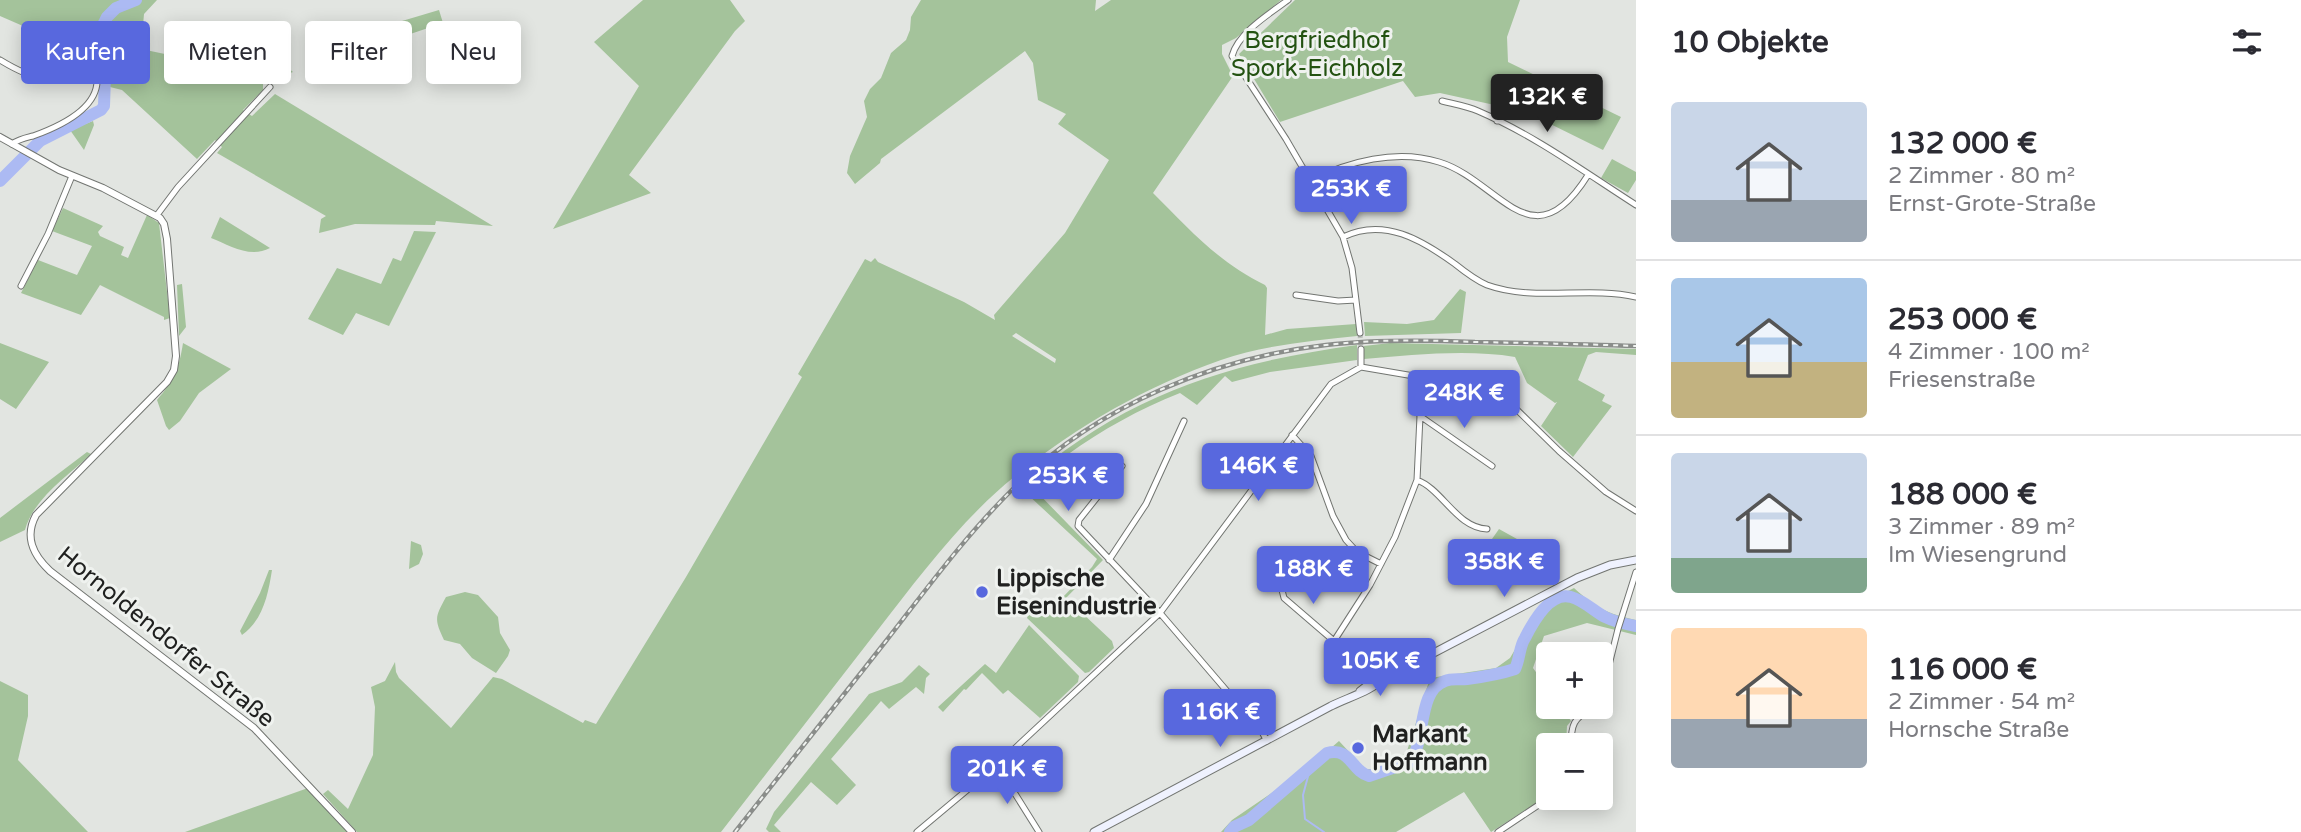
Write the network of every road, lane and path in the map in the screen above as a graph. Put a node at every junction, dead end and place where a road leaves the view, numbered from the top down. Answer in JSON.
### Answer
{"nodes":[{"id":1,"x":1288,"y":0,"type":"edge"},
{"id":2,"x":0,"y":60,"type":"edge"},
{"id":3,"x":270,"y":87,"type":"dead end"},
{"id":4,"x":1442,"y":101,"type":"dead end"},
{"id":5,"x":1501,"y":111,"type":"dead end"},
{"id":6,"x":1497,"y":121,"type":"junction"},
{"id":7,"x":0,"y":137,"type":"edge"},
{"id":8,"x":12,"y":144,"type":"junction"},
{"id":9,"x":1588,"y":175,"type":"junction"},
{"id":10,"x":72,"y":176,"type":"junction"},
{"id":11,"x":1310,"y":181,"type":"junction"},
{"id":12,"x":1636,"y":205,"type":"edge"},
{"id":13,"x":157,"y":215,"type":"junction"},
{"id":14,"x":1343,"y":237,"type":"junction"},
{"id":15,"x":21,"y":286,"type":"dead end"},
{"id":16,"x":1296,"y":295,"type":"dead end"},
{"id":17,"x":1636,"y":297,"type":"edge"},
{"id":18,"x":1356,"y":300,"type":"junction"},
{"id":19,"x":1360,"y":333,"type":"tunnel mouth"},
{"id":20,"x":1361,"y":349,"type":"tunnel mouth"},
{"id":21,"x":1361,"y":367,"type":"junction"},
{"id":22,"x":1418,"y":375,"type":"junction"},
{"id":23,"x":1420,"y":416,"type":"junction"},
{"id":24,"x":1184,"y":421,"type":"dead end"},
{"id":25,"x":1292,"y":435,"type":"junction"},
{"id":26,"x":1122,"y":466,"type":"dead end"},
{"id":27,"x":1492,"y":466,"type":"dead end"},
{"id":28,"x":1417,"y":480,"type":"junction"},
{"id":29,"x":1636,"y":511,"type":"edge"},
{"id":30,"x":1487,"y":529,"type":"dead end"},
{"id":31,"x":1109,"y":560,"type":"junction"},
{"id":32,"x":1636,"y":560,"type":"edge"},
{"id":33,"x":1381,"y":564,"type":"junction"},
{"id":34,"x":1636,"y":572,"type":"edge"},
{"id":35,"x":1279,"y":578,"type":"dead end"},
{"id":36,"x":1160,"y":613,"type":"junction"},
{"id":37,"x":1334,"y":641,"type":"junction"},
{"id":38,"x":1613,"y":649,"type":"edge"},
{"id":39,"x":1380,"y":679,"type":"junction"},
{"id":40,"x":1267,"y":741,"type":"junction"},
{"id":41,"x":996,"y":765,"type":"junction"},
{"id":42,"x":1536,"y":807,"type":"edge"},
{"id":43,"x":352,"y":832,"type":"edge"},
{"id":44,"x":917,"y":832,"type":"edge"},
{"id":45,"x":1039,"y":832,"type":"edge"},
{"id":46,"x":1094,"y":832,"type":"edge"},
{"id":47,"x":1498,"y":832,"type":"edge"}],
"edges":[{"from":1,"to":11,"type":"street"},
{"from":2,"to":8,"type":"street"},
{"from":3,"to":13,"type":"street"},
{"from":4,"to":6,"type":"street"},
{"from":5,"to":6,"type":"street"},
{"from":6,"to":9,"type":"street"},
{"from":7,"to":8,"type":"street"},
{"from":8,"to":10,"type":"street"},
{"from":9,"to":11,"type":"street"},
{"from":9,"to":12,"type":"street"},
{"from":10,"to":13,"type":"street"},
{"from":10,"to":15,"type":"street"},
{"from":11,"to":14,"type":"street"},
{"from":13,"to":43,"type":"street","name":"Hornoldendorfer Straße"},
{"from":14,"to":17,"type":"street"},
{"from":14,"to":18,"type":"street"},
{"from":16,"to":18,"type":"street"},
{"from":18,"to":19,"type":"street"},
{"from":20,"to":21,"type":"street"},
{"from":21,"to":22,"type":"street"},
{"from":21,"to":25,"type":"street"},
{"from":22,"to":23,"type":"street"},
{"from":22,"to":29,"type":"street"},
{"from":23,"to":27,"type":"street"},
{"from":23,"to":28,"type":"street"},
{"from":24,"to":31,"type":"street"},
{"from":25,"to":33,"type":"street"},
{"from":25,"to":36,"type":"street"},
{"from":26,"to":31,"type":"street"},
{"from":28,"to":30,"type":"street"},
{"from":28,"to":33,"type":"street"},
{"from":31,"to":36,"type":"street"},
{"from":32,"to":39,"type":"main road"},
{"from":33,"to":37,"type":"street"},
{"from":34,"to":38,"type":"street"},
{"from":35,"to":37,"type":"street"},
{"from":36,"to":40,"type":"street"},
{"from":36,"to":41,"type":"street"},
{"from":37,"to":39,"type":"street"},
{"from":39,"to":40,"type":"main road"},
{"from":40,"to":46,"type":"main road"},
{"from":41,"to":44,"type":"street"},
{"from":41,"to":45,"type":"street"},
{"from":42,"to":47,"type":"street"}]}
